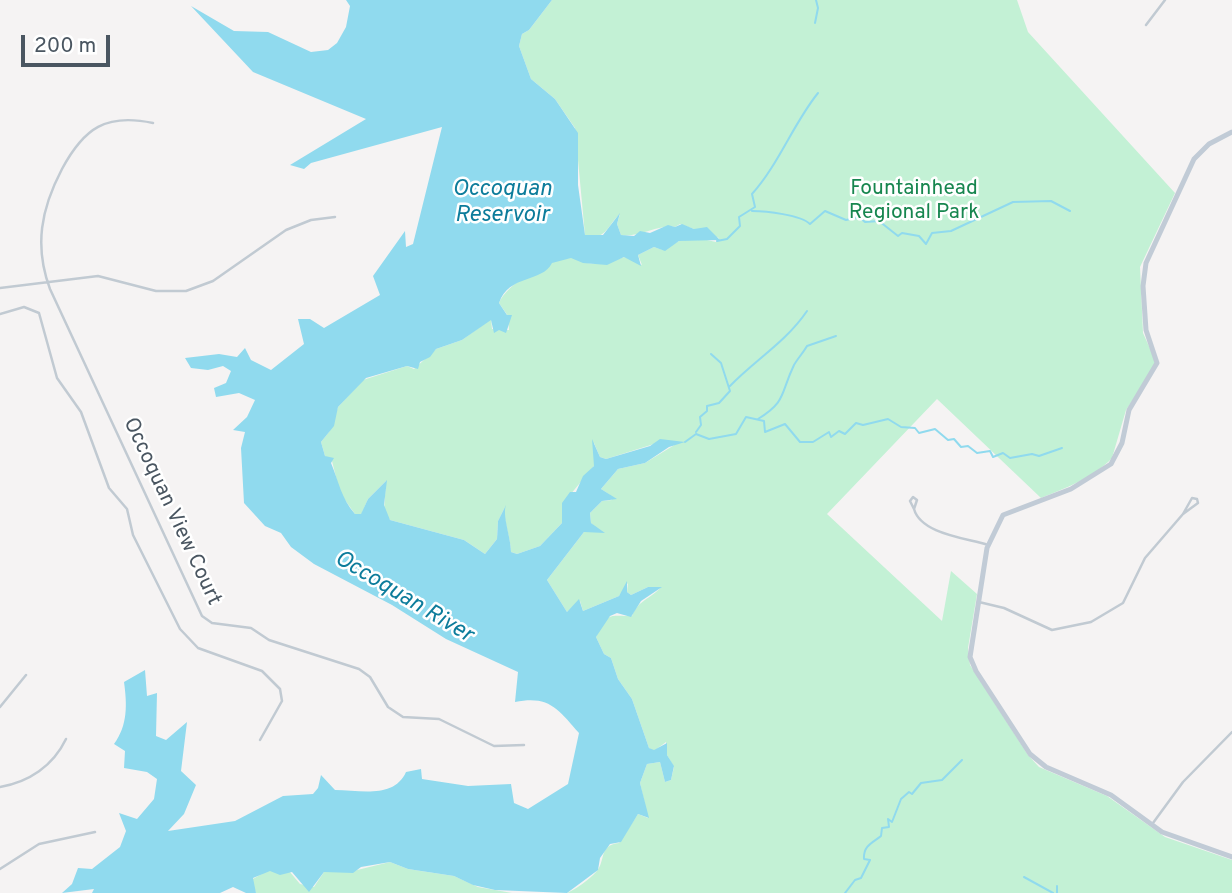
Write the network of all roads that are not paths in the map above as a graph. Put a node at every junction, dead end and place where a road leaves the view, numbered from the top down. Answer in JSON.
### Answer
{"nodes":[{"id":1,"x":1165,"y":0,"type":"edge"},
{"id":2,"x":1146,"y":25,"type":"dead end"},
{"id":3,"x":153,"y":123,"type":"dead end"},
{"id":4,"x":1232,"y":132,"type":"edge"},
{"id":5,"x":335,"y":217,"type":"dead end"},
{"id":6,"x":47,"y":281,"type":"junction"},
{"id":7,"x":0,"y":288,"type":"edge"},
{"id":8,"x":0,"y":314,"type":"edge"},
{"id":9,"x":914,"y":509,"type":"dead end"},
{"id":10,"x":1183,"y":514,"type":"junction"},
{"id":11,"x":988,"y":545,"type":"junction"},
{"id":12,"x":979,"y":602,"type":"junction"},
{"id":13,"x":26,"y":676,"type":"dead end"},
{"id":14,"x":0,"y":707,"type":"edge"},
{"id":15,"x":1232,"y":732,"type":"edge"},
{"id":16,"x":66,"y":739,"type":"dead end"},
{"id":17,"x":261,"y":740,"type":"dead end"},
{"id":18,"x":524,"y":745,"type":"dead end"},
{"id":19,"x":0,"y":787,"type":"edge"},
{"id":20,"x":1151,"y":826,"type":"junction"},
{"id":21,"x":95,"y":831,"type":"dead end"},
{"id":22,"x":1232,"y":857,"type":"edge"},
{"id":23,"x":0,"y":869,"type":"edge"}],
"edges":[{"from":1,"to":2,"type":"street"},
{"from":3,"to":6,"type":"street"},
{"from":4,"to":11,"type":"street"},
{"from":5,"to":6,"type":"street"},
{"from":6,"to":7,"type":"street"},
{"from":6,"to":18,"type":"street","name":"Occoquan View Court"},
{"from":8,"to":17,"type":"street"},
{"from":9,"to":11,"type":"street"},
{"from":10,"to":10,"type":"street"},
{"from":10,"to":12,"type":"street"},
{"from":11,"to":12,"type":"street"},
{"from":12,"to":20,"type":"street"},
{"from":13,"to":14,"type":"street"},
{"from":15,"to":20,"type":"street"},
{"from":16,"to":19,"type":"street"},
{"from":20,"to":22,"type":"street"},
{"from":21,"to":23,"type":"street"}]}
